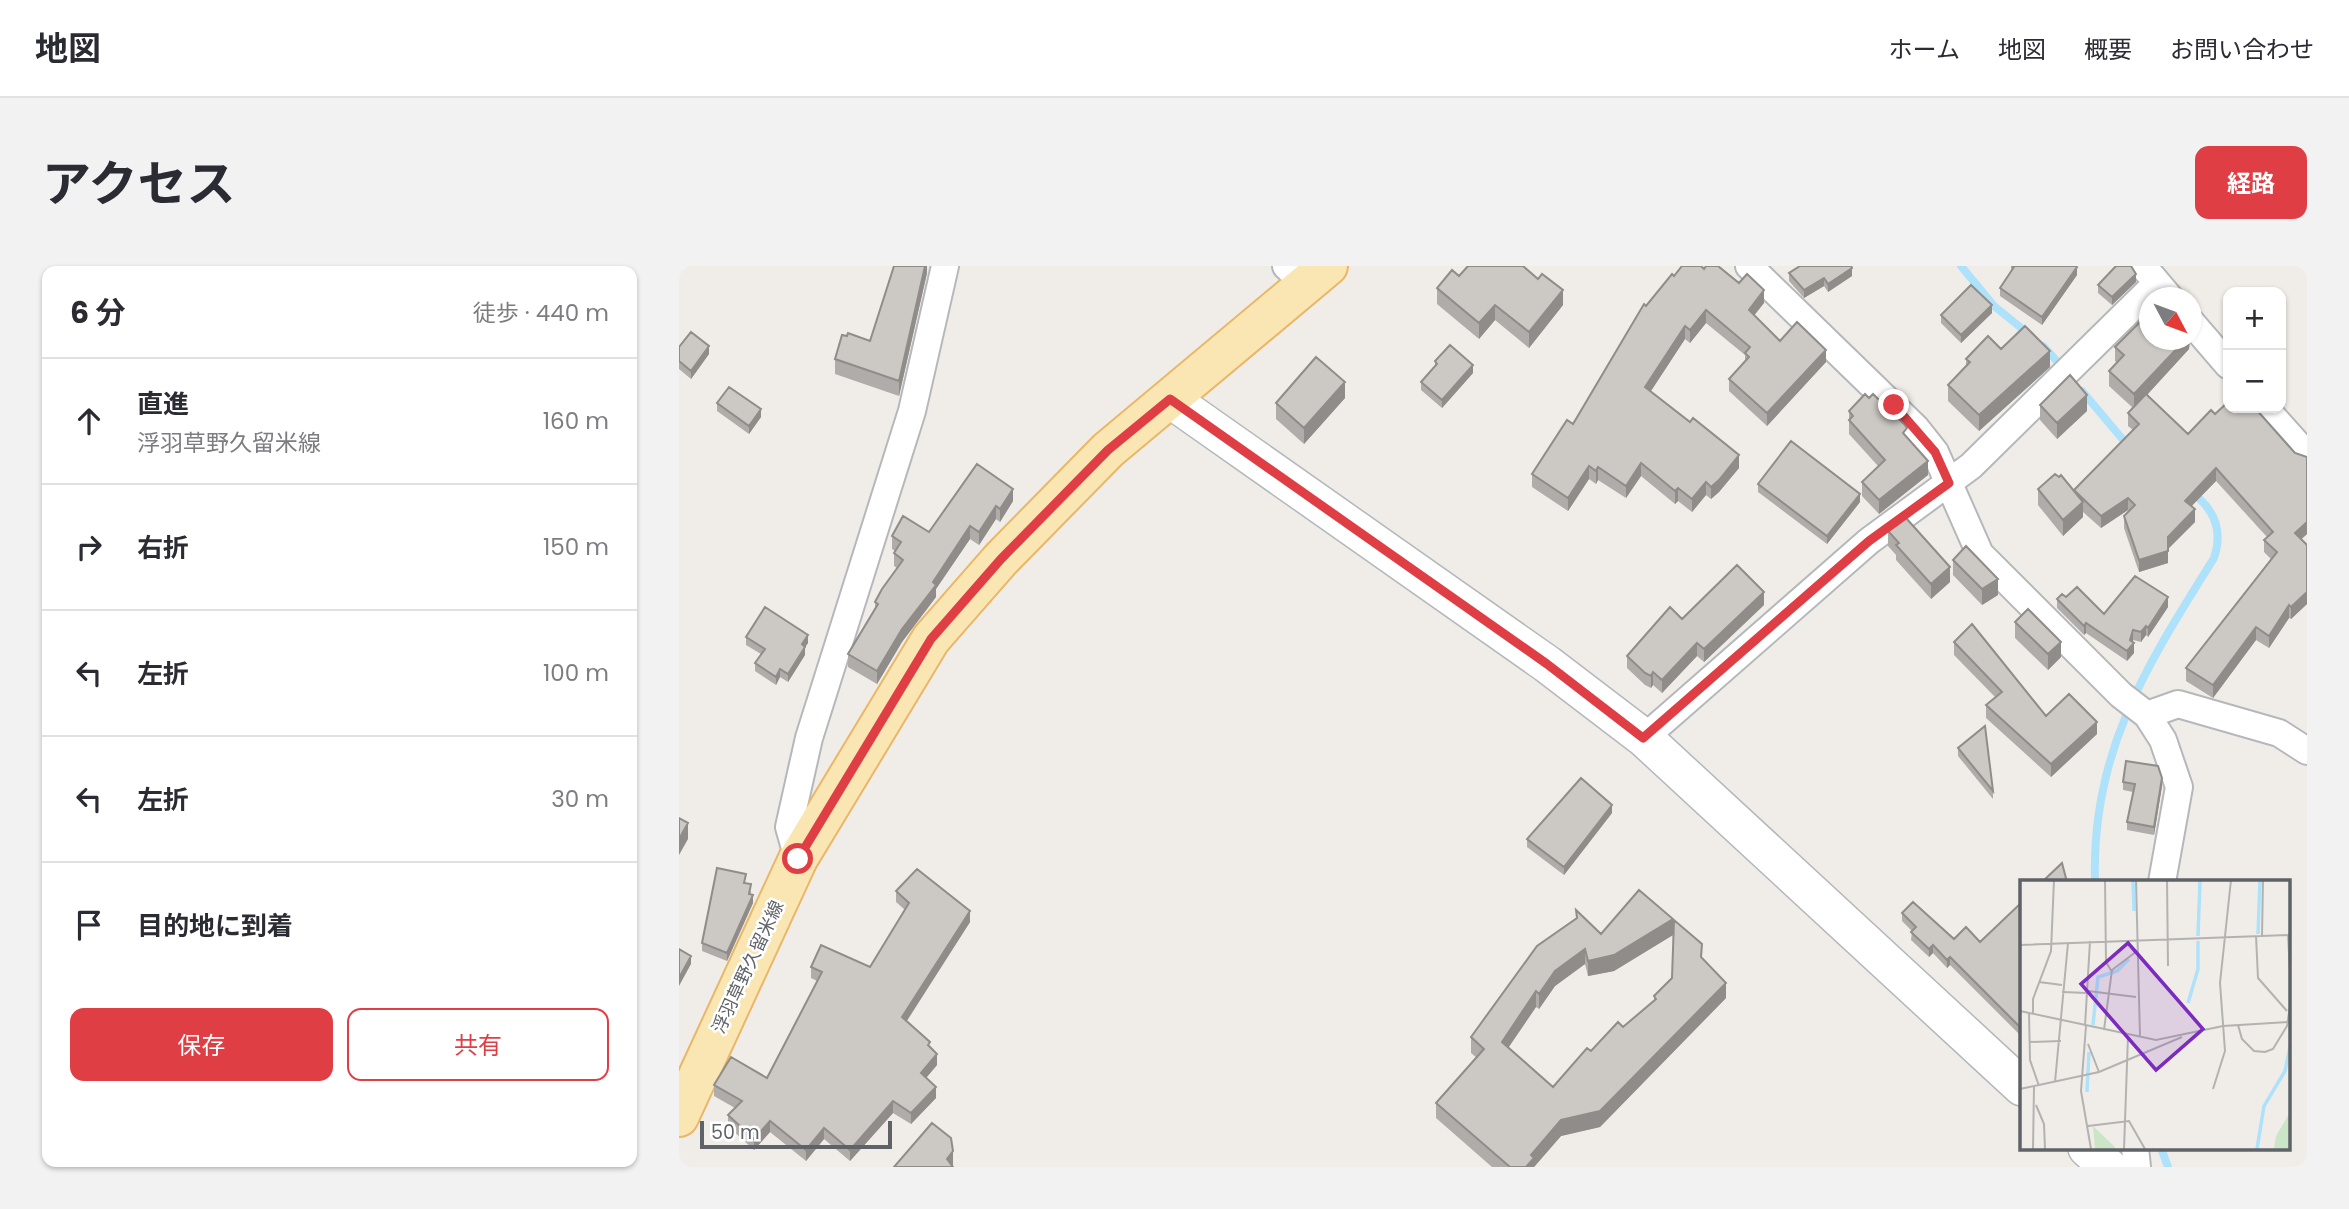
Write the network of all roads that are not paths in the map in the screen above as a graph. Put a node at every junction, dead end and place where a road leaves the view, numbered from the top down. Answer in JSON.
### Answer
{"nodes":[{"id":1,"x":945,"y":266,"type":"edge"},
{"id":2,"x":1749,"y":266,"type":"edge"},
{"id":3,"x":1306,"y":272,"type":"edge"},
{"id":4,"x":2152,"y":276,"type":"edge"},
{"id":5,"x":2202,"y":334,"type":"edge"},
{"id":6,"x":2223,"y":359,"type":"edge"},
{"id":7,"x":1170,"y":399,"type":"junction"},
{"id":8,"x":2270,"y":413,"type":"edge"},
{"id":9,"x":2307,"y":455,"type":"edge"},
{"id":10,"x":1949,"y":483,"type":"junction"},
{"id":11,"x":2135,"y":706,"type":"junction"},
{"id":12,"x":1643,"y":738,"type":"junction"},
{"id":13,"x":2307,"y":751,"type":"edge"},
{"id":14,"x":798,"y":859,"type":"junction"},
{"id":15,"x":2162,"y":880,"type":"edge"},
{"id":16,"x":2020,"y":1085,"type":"edge"},
{"id":17,"x":679,"y":1117,"type":"edge"},
{"id":18,"x":2089,"y":1150,"type":"edge"},
{"id":19,"x":2108,"y":1167,"type":"edge"}],
"edges":[{"from":1,"to":14,"type":"street"},
{"from":2,"to":10,"type":"street"},
{"from":3,"to":7,"type":"main road","name":"浮羽草野久留米線"},
{"from":4,"to":10,"type":"street"},
{"from":5,"to":6,"type":"street"},
{"from":7,"to":12,"type":"street"},
{"from":7,"to":14,"type":"main road","name":"浮羽草野久留米線"},
{"from":8,"to":9,"type":"street"},
{"from":10,"to":11,"type":"street"},
{"from":10,"to":12,"type":"street"},
{"from":11,"to":13,"type":"street"},
{"from":11,"to":15,"type":"street"},
{"from":12,"to":16,"type":"street"},
{"from":14,"to":17,"type":"main road","name":"浮羽草野久留米線"},
{"from":18,"to":19,"type":"street"}]}
